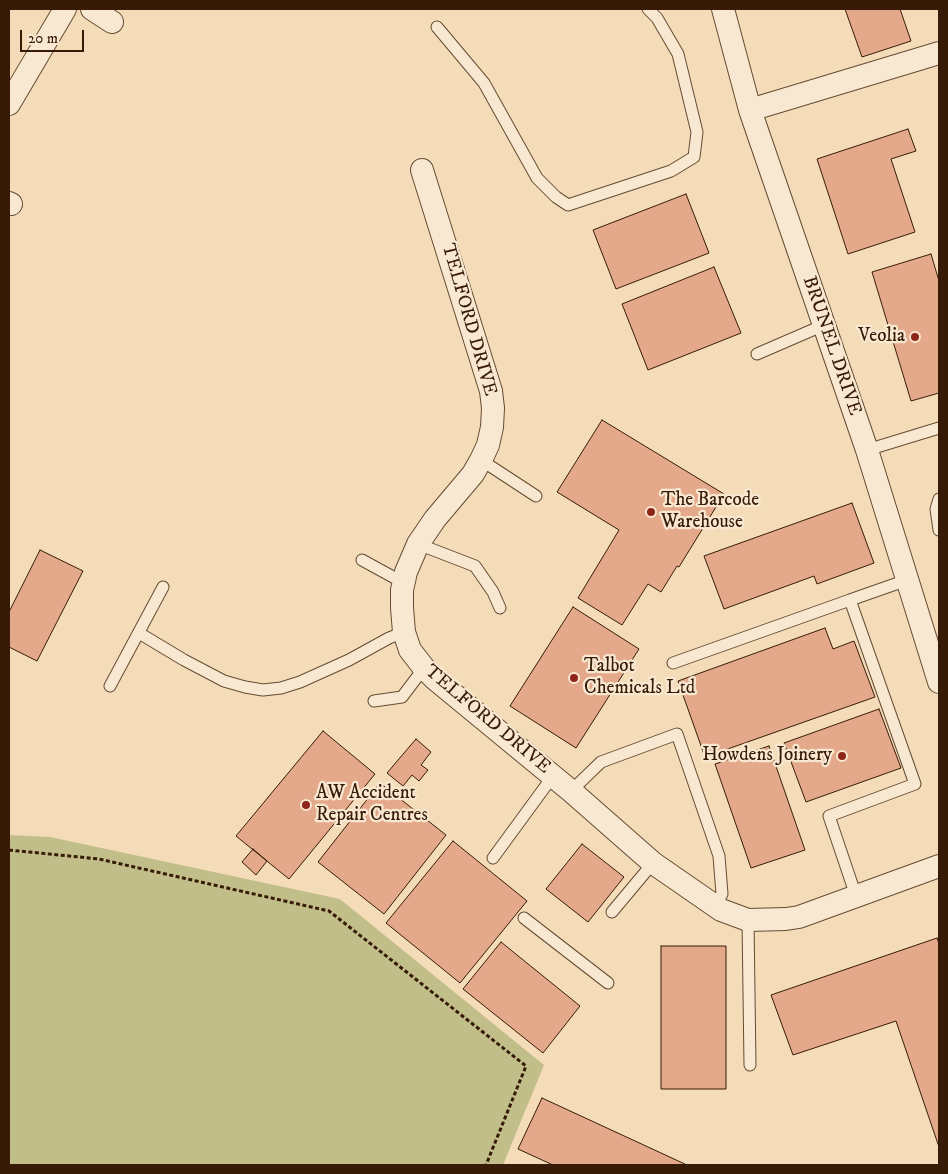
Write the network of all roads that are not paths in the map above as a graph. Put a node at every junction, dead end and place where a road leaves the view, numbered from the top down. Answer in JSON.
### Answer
{"nodes":[{"id":1,"x":66,"y":9,"type":"edge"},
{"id":2,"x":92,"y":9,"type":"edge"},
{"id":3,"x":648,"y":9,"type":"edge"},
{"id":4,"x":723,"y":9,"type":"edge"},
{"id":5,"x":112,"y":22,"type":"dead end"},
{"id":6,"x":437,"y":27,"type":"dead end"},
{"id":7,"x":939,"y":53,"type":"edge"},
{"id":8,"x":10,"y":95,"type":"edge"},
{"id":9,"x":750,"y":110,"type":"junction"},
{"id":10,"x":422,"y":170,"type":"dead end"},
{"id":11,"x":824,"y":325,"type":"junction"},
{"id":12,"x":756,"y":354,"type":"dead end"},
{"id":13,"x":938,"y":431,"type":"edge"},
{"id":14,"x":867,"y":450,"type":"junction"},
{"id":15,"x":481,"y":460,"type":"junction"},
{"id":16,"x":536,"y":496,"type":"dead end"},
{"id":17,"x":939,"y":499,"type":"edge"},
{"id":18,"x":939,"y":530,"type":"edge"},
{"id":19,"x":418,"y":544,"type":"junction"},
{"id":20,"x":362,"y":560,"type":"dead end"},
{"id":21,"x":907,"y":580,"type":"junction"},
{"id":22,"x":404,"y":582,"type":"junction"},
{"id":23,"x":163,"y":588,"type":"dead end"},
{"id":24,"x":850,"y":600,"type":"junction"},
{"id":25,"x":500,"y":608,"type":"dead end"},
{"id":26,"x":404,"y":632,"type":"junction"},
{"id":27,"x":139,"y":633,"type":"junction"},
{"id":28,"x":673,"y":663,"type":"dead end"},
{"id":29,"x":424,"y":668,"type":"junction"},
{"id":30,"x":939,"y":682,"type":"edge"},
{"id":31,"x":110,"y":686,"type":"dead end"},
{"id":32,"x":374,"y":701,"type":"dead end"},
{"id":33,"x":553,"y":776,"type":"junction"},
{"id":34,"x":571,"y":791,"type":"junction"},
{"id":35,"x":494,"y":858,"type":"dead end"},
{"id":36,"x":654,"y":863,"type":"junction"},
{"id":37,"x":939,"y":866,"type":"edge"},
{"id":38,"x":856,"y":896,"type":"junction"},
{"id":39,"x":715,"y":906,"type":"junction"},
{"id":40,"x":612,"y":912,"type":"dead end"},
{"id":41,"x":524,"y":918,"type":"dead end"},
{"id":42,"x":748,"y":920,"type":"junction"},
{"id":43,"x":608,"y":983,"type":"dead end"},
{"id":44,"x":750,"y":1065,"type":"dead end"}],
"edges":[{"from":1,"to":8,"type":"street"},
{"from":2,"to":5,"type":"street"},
{"from":3,"to":6,"type":"lane"},
{"from":4,"to":9,"type":"street","name":"BRUNEL DRIVE"},
{"from":7,"to":9,"type":"street"},
{"from":9,"to":11,"type":"street","name":"BRUNEL DRIVE"},
{"from":10,"to":15,"type":"street","name":"TELFORD DRIVE"},
{"from":11,"to":12,"type":"lane"},
{"from":11,"to":14,"type":"street","name":"BRUNEL DRIVE"},
{"from":13,"to":14,"type":"lane"},
{"from":14,"to":21,"type":"street","name":"BRUNEL DRIVE"},
{"from":15,"to":16,"type":"lane"},
{"from":15,"to":19,"type":"street","name":"TELFORD DRIVE"},
{"from":17,"to":18,"type":"lane"},
{"from":19,"to":22,"type":"street","name":"TELFORD DRIVE"},
{"from":19,"to":25,"type":"lane"},
{"from":20,"to":22,"type":"lane"},
{"from":21,"to":24,"type":"lane"},
{"from":21,"to":30,"type":"street","name":"BRUNEL DRIVE"},
{"from":22,"to":26,"type":"street","name":"TELFORD DRIVE"},
{"from":23,"to":27,"type":"lane"},
{"from":24,"to":28,"type":"lane"},
{"from":24,"to":38,"type":"lane"},
{"from":26,"to":27,"type":"lane"},
{"from":26,"to":29,"type":"street","name":"TELFORD DRIVE"},
{"from":27,"to":31,"type":"lane"},
{"from":29,"to":32,"type":"lane"},
{"from":29,"to":33,"type":"street","name":"TELFORD DRIVE"},
{"from":33,"to":34,"type":"street","name":"TELFORD DRIVE"},
{"from":33,"to":35,"type":"lane"},
{"from":34,"to":36,"type":"street","name":"TELFORD DRIVE"},
{"from":34,"to":39,"type":"lane"},
{"from":36,"to":39,"type":"street","name":"TELFORD DRIVE"},
{"from":36,"to":40,"type":"lane"},
{"from":37,"to":38,"type":"street","name":"TELFORD DRIVE"},
{"from":38,"to":42,"type":"street","name":"TELFORD DRIVE"},
{"from":39,"to":42,"type":"street","name":"TELFORD DRIVE"},
{"from":41,"to":43,"type":"lane"},
{"from":42,"to":44,"type":"lane"}]}
